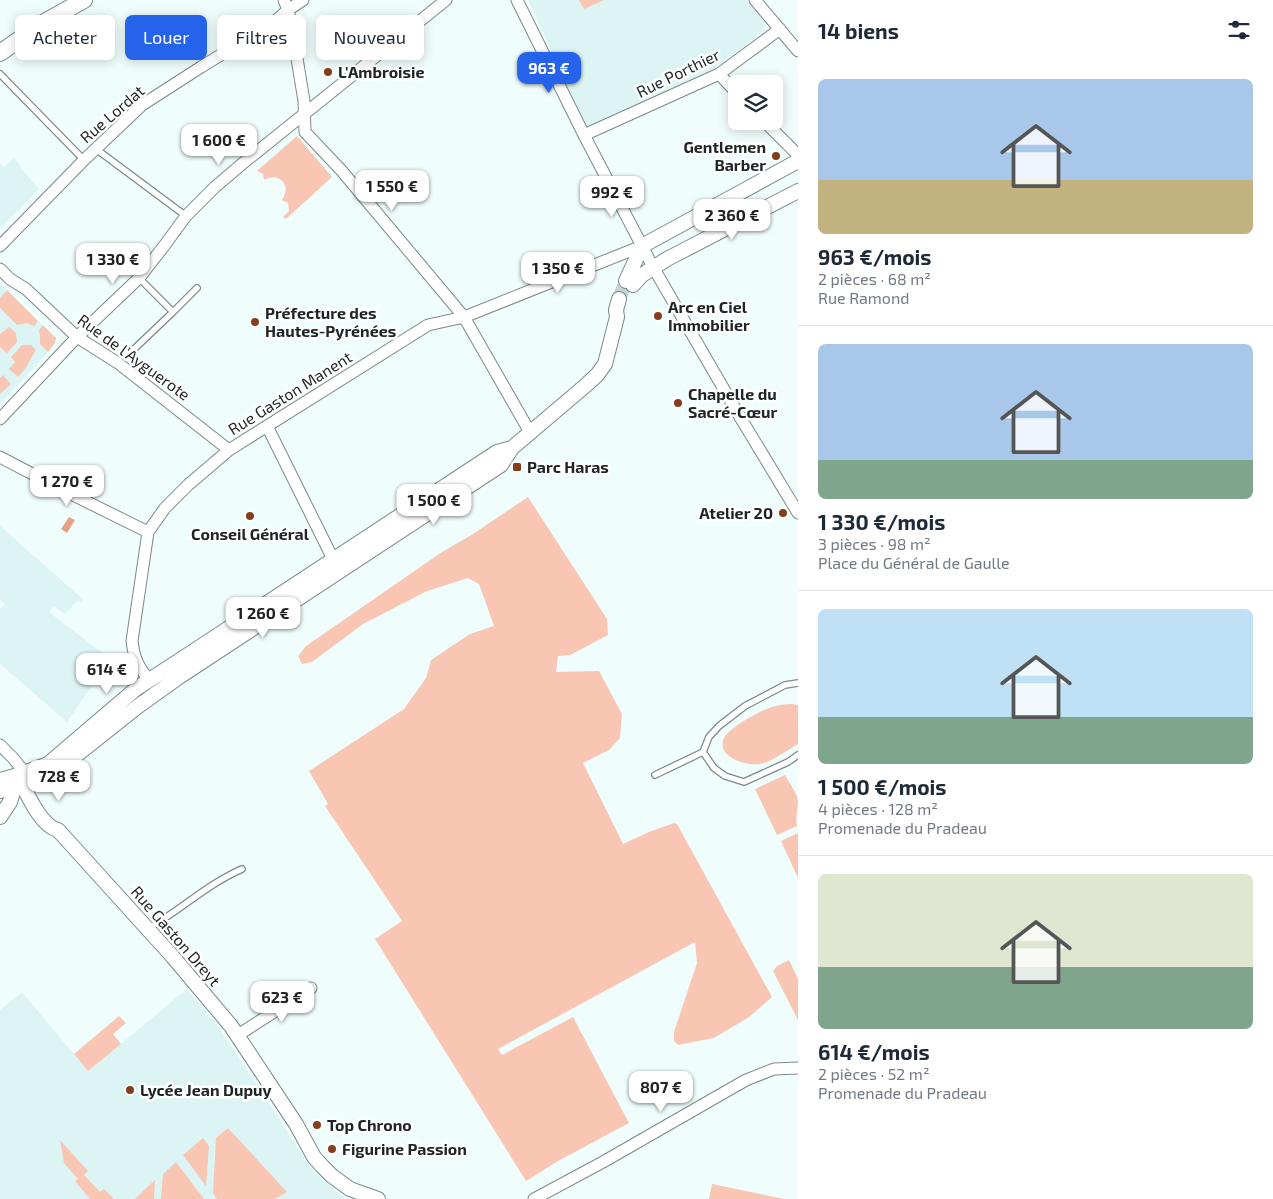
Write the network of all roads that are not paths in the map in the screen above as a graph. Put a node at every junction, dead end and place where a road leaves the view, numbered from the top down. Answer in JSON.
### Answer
{"nodes":[{"id":1,"x":84,"y":0,"type":"edge"},
{"id":2,"x":303,"y":0,"type":"edge"},
{"id":3,"x":446,"y":0,"type":"edge"},
{"id":4,"x":517,"y":0,"type":"edge"},
{"id":5,"x":755,"y":0,"type":"edge"},
{"id":6,"x":286,"y":5,"type":"edge"},
{"id":7,"x":780,"y":29,"type":"junction"},
{"id":8,"x":798,"y":51,"type":"edge"},
{"id":9,"x":0,"y":53,"type":"edge"},
{"id":10,"x":0,"y":74,"type":"edge"},
{"id":11,"x":719,"y":74,"type":"junction"},
{"id":12,"x":728,"y":84,"type":"edge"},
{"id":13,"x":303,"y":114,"type":"junction"},
{"id":14,"x":773,"y":130,"type":"edge"},
{"id":15,"x":584,"y":135,"type":"junction"},
{"id":16,"x":96,"y":149,"type":"junction"},
{"id":17,"x":798,"y":156,"type":"edge"},
{"id":18,"x":84,"y":160,"type":"junction"},
{"id":19,"x":798,"y":161,"type":"edge"},
{"id":20,"x":798,"y":191,"type":"edge"},
{"id":21,"x":186,"y":216,"type":"junction"},
{"id":22,"x":0,"y":246,"type":"edge"},
{"id":23,"x":642,"y":246,"type":"junction"},
{"id":24,"x":653,"y":267,"type":"junction"},
{"id":25,"x":0,"y":269,"type":"edge"},
{"id":26,"x":139,"y":278,"type":"junction"},
{"id":27,"x":198,"y":288,"type":"dead end"},
{"id":28,"x":623,"y":301,"type":"tunnel mouth"},
{"id":29,"x":173,"y":312,"type":"junction"},
{"id":30,"x":464,"y":317,"type":"junction"},
{"id":31,"x":77,"y":337,"type":"junction"},
{"id":32,"x":133,"y":350,"type":"dead end"},
{"id":33,"x":0,"y":419,"type":"edge"},
{"id":34,"x":267,"y":426,"type":"junction"},
{"id":35,"x":531,"y":434,"type":"junction"},
{"id":36,"x":512,"y":448,"type":"junction"},
{"id":37,"x":229,"y":450,"type":"junction"},
{"id":38,"x":0,"y":457,"type":"edge"},
{"id":39,"x":798,"y":513,"type":"edge"},
{"id":40,"x":148,"y":532,"type":"junction"},
{"id":41,"x":333,"y":559,"type":"junction"},
{"id":42,"x":330,"y":577,"type":"junction"},
{"id":43,"x":149,"y":680,"type":"junction"},
{"id":44,"x":798,"y":684,"type":"edge"},
{"id":45,"x":3,"y":748,"type":"edge"},
{"id":46,"x":704,"y":752,"type":"junction"},
{"id":47,"x":798,"y":756,"type":"edge"},
{"id":48,"x":655,"y":775,"type":"dead end"},
{"id":49,"x":0,"y":780,"type":"edge"},
{"id":50,"x":22,"y":780,"type":"junction"},
{"id":51,"x":0,"y":791,"type":"edge"},
{"id":52,"x":0,"y":817,"type":"edge"},
{"id":53,"x":242,"y":869,"type":"dead end"},
{"id":54,"x":148,"y":929,"type":"junction"},
{"id":55,"x":311,"y":988,"type":"dead end"},
{"id":56,"x":238,"y":1035,"type":"junction"},
{"id":57,"x":798,"y":1068,"type":"edge"},
{"id":58,"x":378,"y":1199,"type":"edge"},
{"id":59,"x":534,"y":1199,"type":"edge"}],
"edges":[{"from":1,"to":9,"type":"main road"},
{"from":2,"to":6,"type":"street","name":"Rue Lordat"},
{"from":3,"to":13,"type":"street"},
{"from":4,"to":15,"type":"street"},
{"from":5,"to":7,"type":"street"},
{"from":6,"to":13,"type":"street"},
{"from":6,"to":16,"type":"street","name":"Rue Lordat"},
{"from":7,"to":8,"type":"street"},
{"from":7,"to":11,"type":"street","name":"Rue Porthier"},
{"from":10,"to":18,"type":"lane"},
{"from":11,"to":12,"type":"street"},
{"from":11,"to":15,"type":"street","name":"Rue Porthier"},
{"from":13,"to":21,"type":"street"},
{"from":13,"to":30,"type":"street"},
{"from":14,"to":17,"type":"street"},
{"from":15,"to":23,"type":"street"},
{"from":16,"to":18,"type":"street","name":"Rue Lordat"},
{"from":16,"to":21,"type":"lane"},
{"from":18,"to":22,"type":"street","name":"Rue Lordat"},
{"from":19,"to":23,"type":"street"},
{"from":20,"to":24,"type":"street"},
{"from":21,"to":26,"type":"street"},
{"from":23,"to":24,"type":"street"},
{"from":23,"to":24,"type":"street"},
{"from":23,"to":30,"type":"street","name":"Rue Gaston Manent"},
{"from":24,"to":39,"type":"street"},
{"from":25,"to":31,"type":"street","name":"Rue de l'Ayguerote"},
{"from":26,"to":29,"type":"lane"},
{"from":26,"to":31,"type":"street"},
{"from":27,"to":29,"type":"lane"},
{"from":28,"to":35,"type":"street"},
{"from":29,"to":32,"type":"lane"},
{"from":30,"to":34,"type":"street","name":"Rue Gaston Manent"},
{"from":30,"to":35,"type":"street"},
{"from":31,"to":33,"type":"street"},
{"from":31,"to":37,"type":"street","name":"Rue de l'Ayguerote"},
{"from":34,"to":37,"type":"street","name":"Rue Gaston Manent"},
{"from":34,"to":41,"type":"street"},
{"from":35,"to":36,"type":"street"},
{"from":36,"to":41,"type":"street"},
{"from":36,"to":42,"type":"street"},
{"from":37,"to":40,"type":"street","name":"Rue Gaston Manent"},
{"from":38,"to":40,"type":"street"},
{"from":40,"to":43,"type":"street","name":"Rue Gaston Manent"},
{"from":41,"to":42,"type":"street"},
{"from":41,"to":43,"type":"street"},
{"from":42,"to":50,"type":"street"},
{"from":43,"to":50,"type":"street"},
{"from":44,"to":46,"type":"lane"},
{"from":45,"to":50,"type":"street"},
{"from":46,"to":47,"type":"lane"},
{"from":46,"to":48,"type":"lane"},
{"from":49,"to":50,"type":"street"},
{"from":50,"to":51,"type":"street"},
{"from":50,"to":52,"type":"street"},
{"from":50,"to":54,"type":"street","name":"Rue Gaston Dreyt"},
{"from":53,"to":54,"type":"lane"},
{"from":54,"to":56,"type":"street","name":"Rue Gaston Dreyt"},
{"from":55,"to":56,"type":"street"},
{"from":56,"to":58,"type":"street","name":"Rue Gaston Dreyt"},
{"from":57,"to":59,"type":"street"}]}
